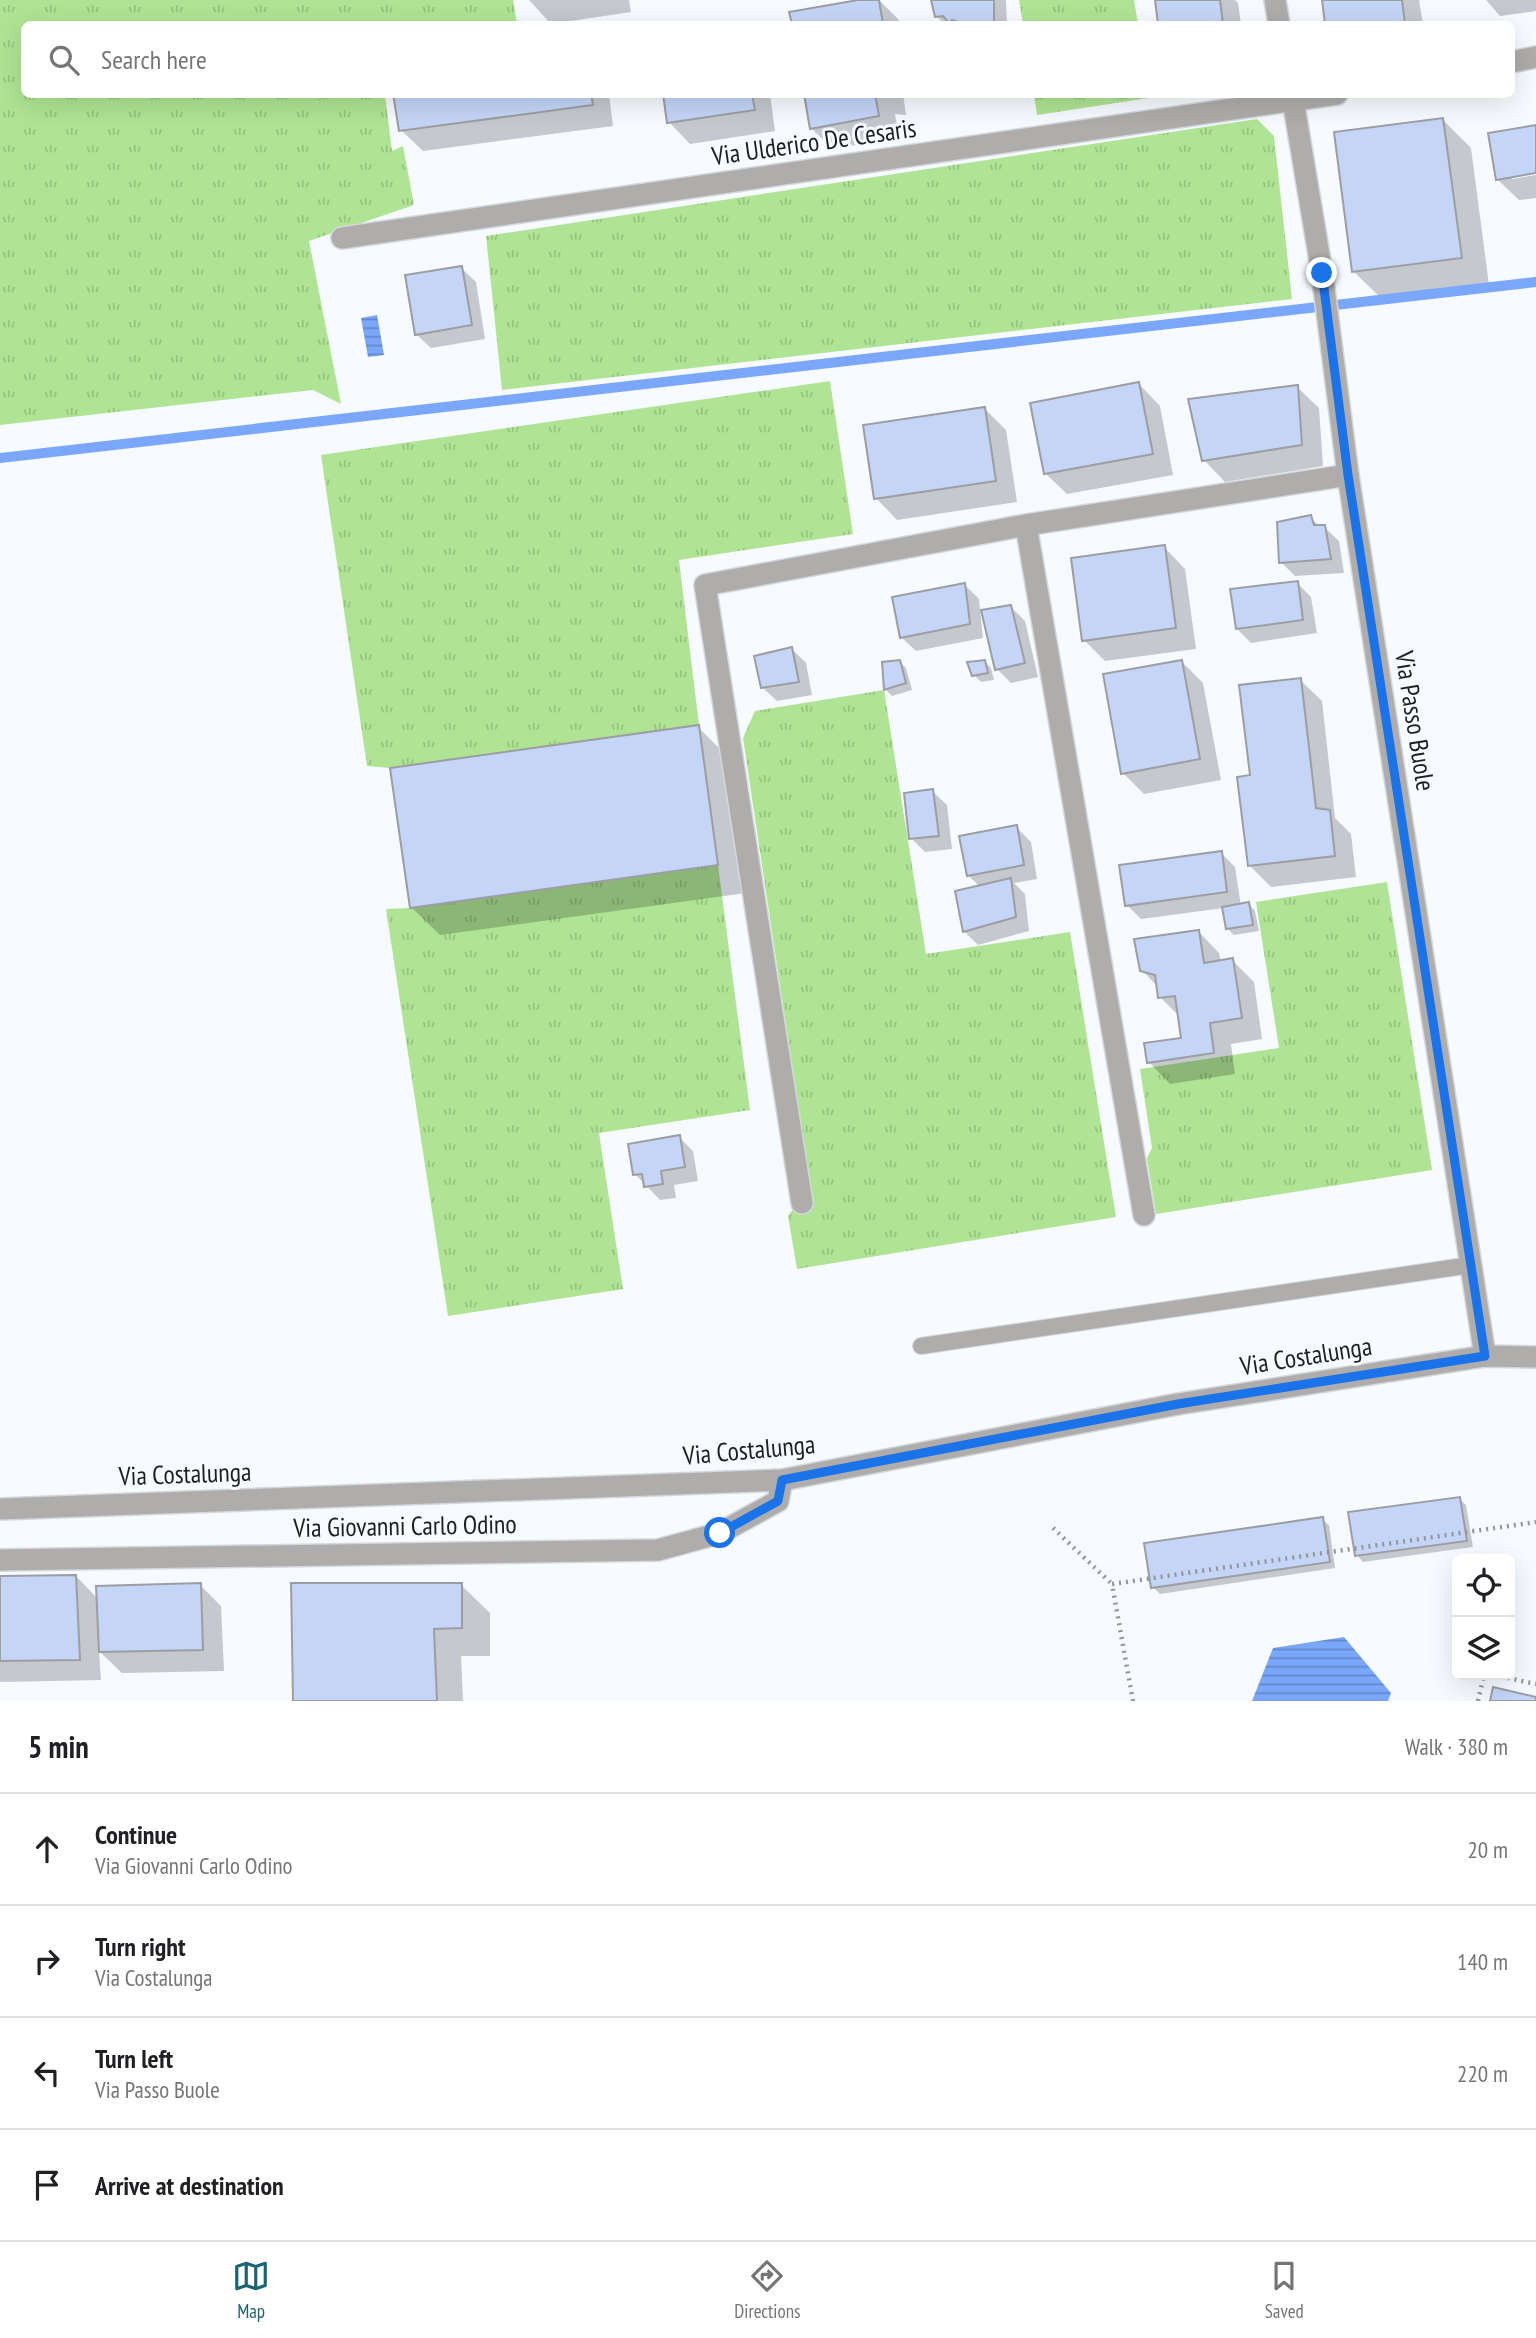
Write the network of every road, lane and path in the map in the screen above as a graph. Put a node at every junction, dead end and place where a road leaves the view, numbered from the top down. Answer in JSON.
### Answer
{"nodes":[{"id":1,"x":1275,"y":0,"type":"edge"},
{"id":2,"x":1278,"y":21,"type":"edge"},
{"id":3,"x":1536,"y":57,"type":"edge"},
{"id":4,"x":1515,"y":61,"type":"edge"},
{"id":5,"x":1293,"y":98,"type":"edge"},
{"id":6,"x":342,"y":238,"type":"dead end"},
{"id":7,"x":1348,"y":475,"type":"junction"},
{"id":8,"x":1026,"y":525,"type":"junction"},
{"id":9,"x":802,"y":1203,"type":"dead end"},
{"id":10,"x":1144,"y":1215,"type":"dead end"},
{"id":11,"x":1471,"y":1265,"type":"junction"},
{"id":12,"x":920,"y":1346,"type":"dead end"},
{"id":13,"x":1485,"y":1356,"type":"junction"},
{"id":14,"x":1536,"y":1357,"type":"edge"},
{"id":15,"x":782,"y":1480,"type":"junction"},
{"id":16,"x":0,"y":1509,"type":"edge"},
{"id":17,"x":1536,"y":1522,"type":"edge"},
{"id":18,"x":1053,"y":1528,"type":"dead end"},
{"id":19,"x":0,"y":1560,"type":"edge"},
{"id":20,"x":1112,"y":1584,"type":"junction"},
{"id":21,"x":1483,"y":1680,"type":"edge"},
{"id":22,"x":1515,"y":1680,"type":"edge"},
{"id":23,"x":1536,"y":1684,"type":"edge"},
{"id":24,"x":1133,"y":1701,"type":"edge"},
{"id":25,"x":1478,"y":1701,"type":"edge"}],
"edges":[{"from":1,"to":2,"type":"street"},
{"from":3,"to":4,"type":"street"},
{"from":5,"to":6,"type":"street","name":"Via Ulderico De Cesaris"},
{"from":5,"to":7,"type":"street","name":"Via Passo Buole"},
{"from":7,"to":8,"type":"street"},
{"from":7,"to":11,"type":"street","name":"Via Passo Buole"},
{"from":8,"to":9,"type":"street"},
{"from":8,"to":10,"type":"street"},
{"from":11,"to":12,"type":"lane"},
{"from":11,"to":13,"type":"street","name":"Via Passo Buole"},
{"from":13,"to":14,"type":"street","name":"Via Costalunga"},
{"from":13,"to":15,"type":"street","name":"Via Costalunga"},
{"from":15,"to":16,"type":"street","name":"Via Costalunga"},
{"from":15,"to":19,"type":"street","name":"Via Giovanni Carlo Odino"},
{"from":17,"to":20,"type":"path"},
{"from":18,"to":20,"type":"path"},
{"from":20,"to":24,"type":"path"},
{"from":21,"to":25,"type":"path"},
{"from":22,"to":23,"type":"path"}]}
